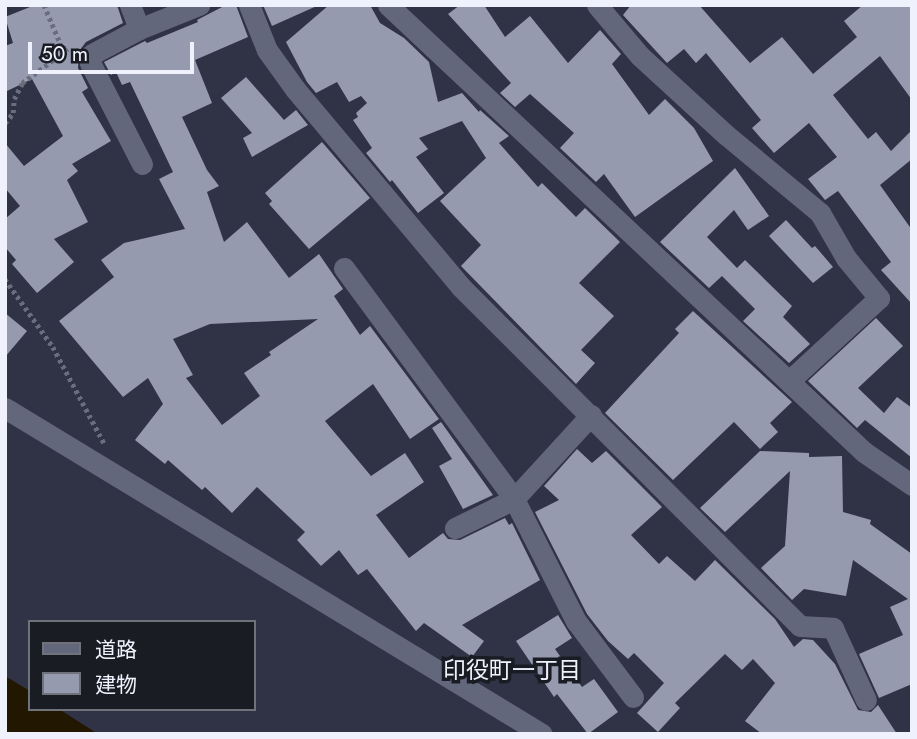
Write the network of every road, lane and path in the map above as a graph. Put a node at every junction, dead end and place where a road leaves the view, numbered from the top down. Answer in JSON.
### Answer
{"nodes":[{"id":1,"x":44,"y":5,"type":"edge"},
{"id":2,"x":130,"y":5,"type":"edge"},
{"id":3,"x":200,"y":5,"type":"edge"},
{"id":4,"x":249,"y":5,"type":"edge"},
{"id":5,"x":388,"y":5,"type":"edge"},
{"id":6,"x":597,"y":5,"type":"edge"},
{"id":7,"x":139,"y":29,"type":"junction"},
{"id":8,"x":68,"y":50,"type":"junction"},
{"id":9,"x":91,"y":60,"type":"junction"},
{"id":10,"x":5,"y":123,"type":"edge"},
{"id":11,"x":142,"y":164,"type":"dead end"},
{"id":12,"x":344,"y":268,"type":"dead end"},
{"id":13,"x":5,"y":279,"type":"edge"},
{"id":14,"x":789,"y":381,"type":"junction"},
{"id":15,"x":5,"y":408,"type":"edge"},
{"id":16,"x":591,"y":415,"type":"junction"},
{"id":17,"x":105,"y":444,"type":"dead end"},
{"id":18,"x":912,"y":485,"type":"edge"},
{"id":19,"x":514,"y":499,"type":"junction"},
{"id":20,"x":455,"y":528,"type":"dead end"},
{"id":21,"x":633,"y":697,"type":"dead end"},
{"id":22,"x":866,"y":701,"type":"dead end"},
{"id":23,"x":542,"y":734,"type":"edge"}],
"edges":[{"from":1,"to":8,"type":"path"},
{"from":2,"to":7,"type":"lane"},
{"from":3,"to":7,"type":"lane"},
{"from":4,"to":16,"type":"lane"},
{"from":5,"to":14,"type":"lane"},
{"from":6,"to":14,"type":"lane"},
{"from":7,"to":9,"type":"lane"},
{"from":8,"to":9,"type":"path"},
{"from":8,"to":10,"type":"path"},
{"from":9,"to":11,"type":"lane"},
{"from":12,"to":19,"type":"lane"},
{"from":13,"to":17,"type":"path"},
{"from":14,"to":18,"type":"lane"},
{"from":15,"to":23,"type":"lane"},
{"from":16,"to":19,"type":"lane"},
{"from":16,"to":22,"type":"lane"},
{"from":19,"to":20,"type":"lane"},
{"from":19,"to":21,"type":"lane"}]}
